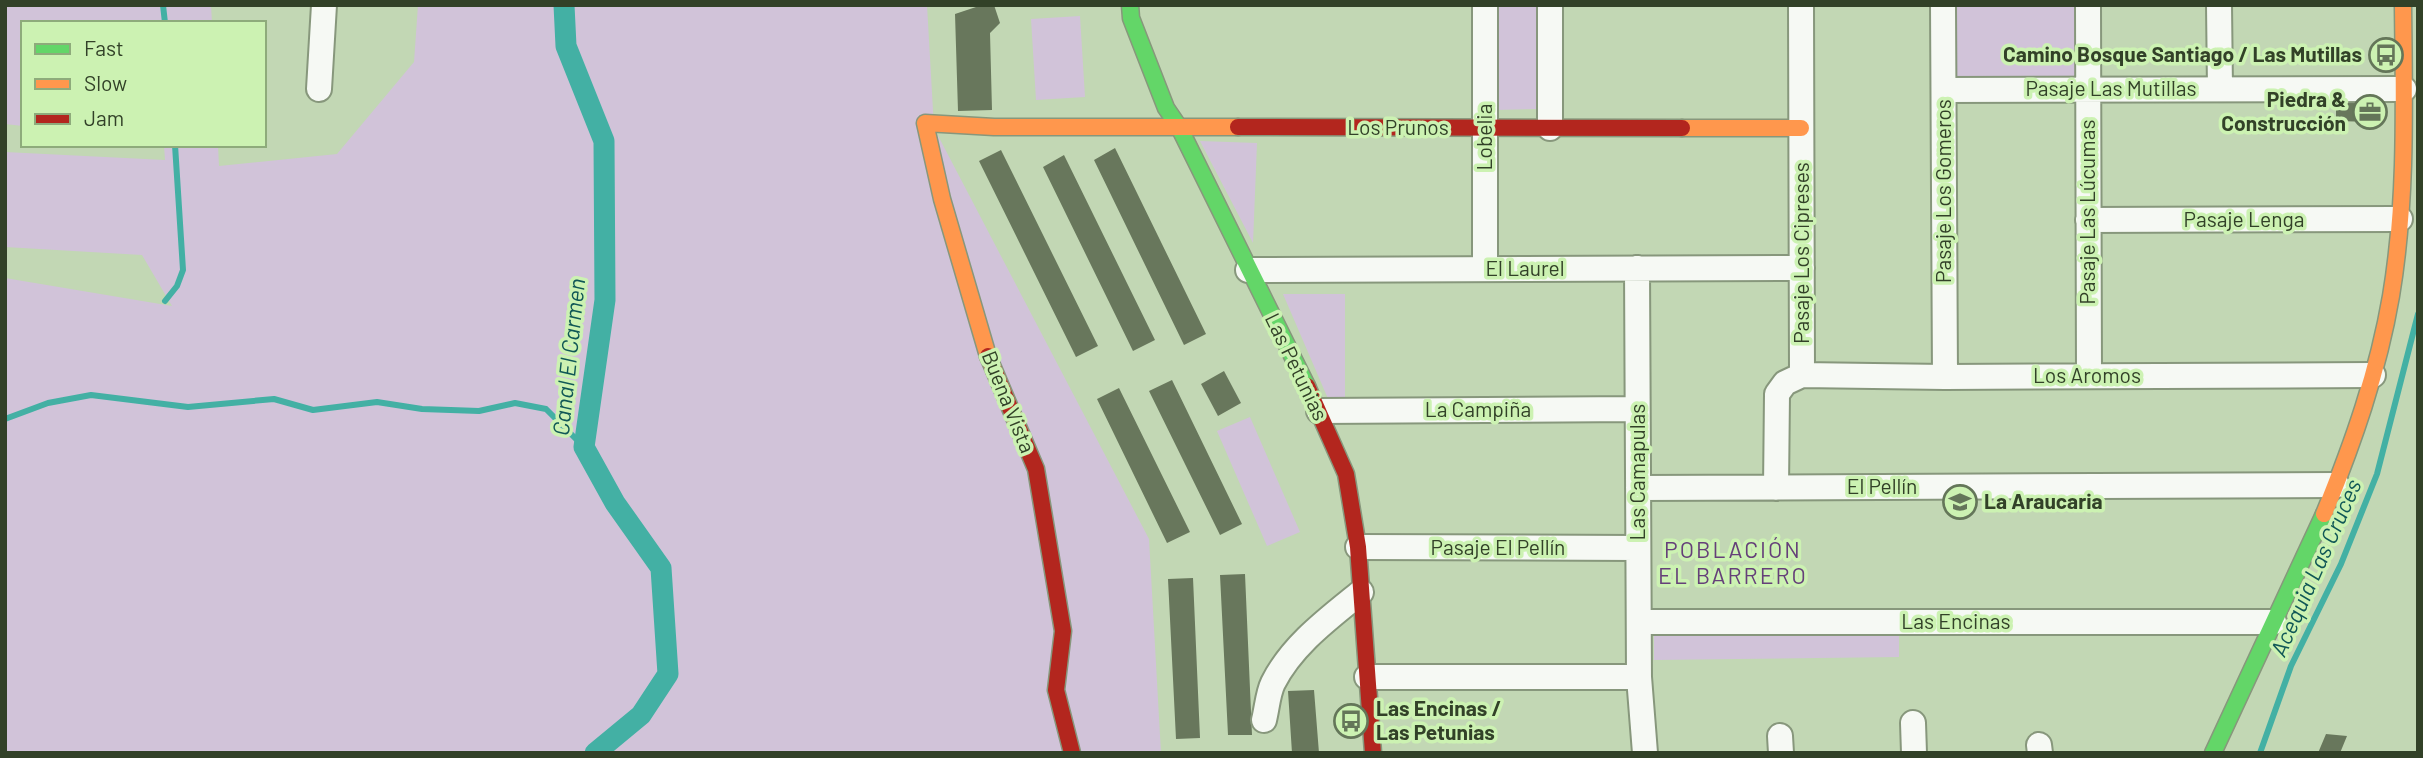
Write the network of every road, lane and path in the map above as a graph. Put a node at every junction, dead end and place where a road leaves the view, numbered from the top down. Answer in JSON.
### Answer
{"nodes":[{"id":1,"x":324,"y":5,"type":"edge"},
{"id":2,"x":1130,"y":5,"type":"edge"},
{"id":3,"x":1485,"y":5,"type":"edge"},
{"id":4,"x":1550,"y":5,"type":"edge"},
{"id":5,"x":1801,"y":5,"type":"edge"},
{"id":6,"x":1943,"y":5,"type":"edge"},
{"id":7,"x":2088,"y":5,"type":"edge"},
{"id":8,"x":2219,"y":5,"type":"edge"},
{"id":9,"x":2403,"y":5,"type":"edge"},
{"id":10,"x":320,"y":89,"type":"dead end"},
{"id":11,"x":2088,"y":89,"type":"junction"},
{"id":12,"x":2220,"y":89,"type":"junction"},
{"id":13,"x":2403,"y":89,"type":"junction"},
{"id":14,"x":1944,"y":90,"type":"junction"},
{"id":15,"x":994,"y":127,"type":"joint"},
{"id":16,"x":1179,"y":127,"type":"junction"},
{"id":17,"x":1485,"y":128,"type":"junction"},
{"id":18,"x":1550,"y":128,"type":"junction"},
{"id":19,"x":1801,"y":128,"type":"junction"},
{"id":20,"x":2400,"y":219,"type":"junction"},
{"id":21,"x":2088,"y":220,"type":"junction"},
{"id":22,"x":1637,"y":268,"type":"junction"},
{"id":23,"x":1802,"y":268,"type":"junction"},
{"id":24,"x":1485,"y":269,"type":"junction"},
{"id":25,"x":1248,"y":270,"type":"junction"},
{"id":26,"x":1802,"y":375,"type":"junction"},
{"id":27,"x":2372,"y":375,"type":"junction"},
{"id":28,"x":2089,"y":376,"type":"junction"},
{"id":29,"x":1945,"y":377,"type":"junction"},
{"id":30,"x":1637,"y":409,"type":"junction"},
{"id":31,"x":1319,"y":411,"type":"junction"},
{"id":32,"x":2337,"y":485,"type":"junction"},
{"id":33,"x":1638,"y":488,"type":"junction"},
{"id":34,"x":1776,"y":488,"type":"junction"},
{"id":35,"x":1358,"y":547,"type":"junction"},
{"id":36,"x":1638,"y":548,"type":"junction"},
{"id":37,"x":1361,"y":592,"type":"junction"},
{"id":38,"x":1639,"y":622,"type":"junction"},
{"id":39,"x":2274,"y":622,"type":"junction"},
{"id":40,"x":1367,"y":677,"type":"junction"},
{"id":41,"x":1639,"y":677,"type":"junction"},
{"id":42,"x":1264,"y":720,"type":"dead end"},
{"id":43,"x":1913,"y":723,"type":"dead end"},
{"id":44,"x":1072,"y":753,"type":"edge"},
{"id":45,"x":1373,"y":753,"type":"edge"},
{"id":46,"x":1645,"y":753,"type":"edge"},
{"id":47,"x":1914,"y":753,"type":"edge"},
{"id":48,"x":2213,"y":753,"type":"edge"}],
"edges":[{"from":1,"to":10,"type":"street"},
{"from":2,"to":16,"type":"street","name":"Las Petunias"},
{"from":3,"to":17,"type":"street","name":"Lobelia"},
{"from":4,"to":18,"type":"street"},
{"from":5,"to":19,"type":"street","name":"Pasaje Los Cipreses"},
{"from":6,"to":14,"type":"street","name":"Pasaje Los Gomeros"},
{"from":7,"to":11,"type":"street","name":"Pasaje Las Lúcumas"},
{"from":8,"to":12,"type":"street"},
{"from":9,"to":13,"type":"street"},
{"from":11,"to":12,"type":"street","name":"Pasaje Las Mutillas"},
{"from":11,"to":14,"type":"street","name":"Pasaje Las Mutillas"},
{"from":11,"to":21,"type":"street","name":"Pasaje Las Lúcumas"},
{"from":12,"to":13,"type":"street","name":"Pasaje Las Mutillas"},
{"from":13,"to":20,"type":"street"},
{"from":14,"to":29,"type":"street","name":"Pasaje Los Gomeros"},
{"from":15,"to":16,"type":"street","name":"Los Prunos"},
{"from":15,"to":44,"type":"street","name":"Buena Vista"},
{"from":16,"to":17,"type":"street","name":"Los Prunos"},
{"from":16,"to":25,"type":"street","name":"Las Petunias"},
{"from":17,"to":18,"type":"street","name":"Los Prunos"},
{"from":17,"to":24,"type":"street","name":"Lobelia"},
{"from":18,"to":19,"type":"street","name":"Los Prunos"},
{"from":19,"to":23,"type":"street","name":"Pasaje Los Cipreses"},
{"from":20,"to":21,"type":"street","name":"Pasaje Lenga"},
{"from":20,"to":27,"type":"street"},
{"from":21,"to":28,"type":"street","name":"Pasaje Las Lúcumas"},
{"from":22,"to":23,"type":"street","name":"El Laurel"},
{"from":22,"to":24,"type":"street","name":"El Laurel"},
{"from":22,"to":30,"type":"street","name":"Las Camapulas"},
{"from":23,"to":26,"type":"street","name":"Pasaje Los Cipreses"},
{"from":24,"to":25,"type":"street","name":"El Laurel"},
{"from":25,"to":31,"type":"street","name":"Las Petunias"},
{"from":26,"to":29,"type":"street","name":"Los Aromos"},
{"from":26,"to":34,"type":"street","name":"Pasaje Los Cipreses"},
{"from":27,"to":28,"type":"street","name":"Los Aromos"},
{"from":27,"to":32,"type":"street"},
{"from":28,"to":29,"type":"street","name":"Los Aromos"},
{"from":30,"to":31,"type":"street","name":"La Campiña"},
{"from":30,"to":33,"type":"street","name":"Las Camapulas"},
{"from":31,"to":35,"type":"street","name":"Las Petunias"},
{"from":32,"to":34,"type":"street","name":"El Pellín"},
{"from":32,"to":39,"type":"street"},
{"from":33,"to":34,"type":"street","name":"El Pellín"},
{"from":33,"to":36,"type":"street","name":"Las Camapulas"},
{"from":35,"to":36,"type":"street","name":"Pasaje El Pellín"},
{"from":35,"to":37,"type":"street","name":"Las Petunias"},
{"from":36,"to":38,"type":"street","name":"Las Camapulas"},
{"from":37,"to":40,"type":"street","name":"Las Petunias"},
{"from":37,"to":42,"type":"street"},
{"from":38,"to":39,"type":"street","name":"Las Encinas"},
{"from":38,"to":41,"type":"street","name":"Las Camapulas"},
{"from":39,"to":48,"type":"street"},
{"from":40,"to":41,"type":"street"},
{"from":40,"to":45,"type":"street","name":"Las Petunias"},
{"from":41,"to":46,"type":"street","name":"Las Camapulas"},
{"from":43,"to":47,"type":"street"}]}
